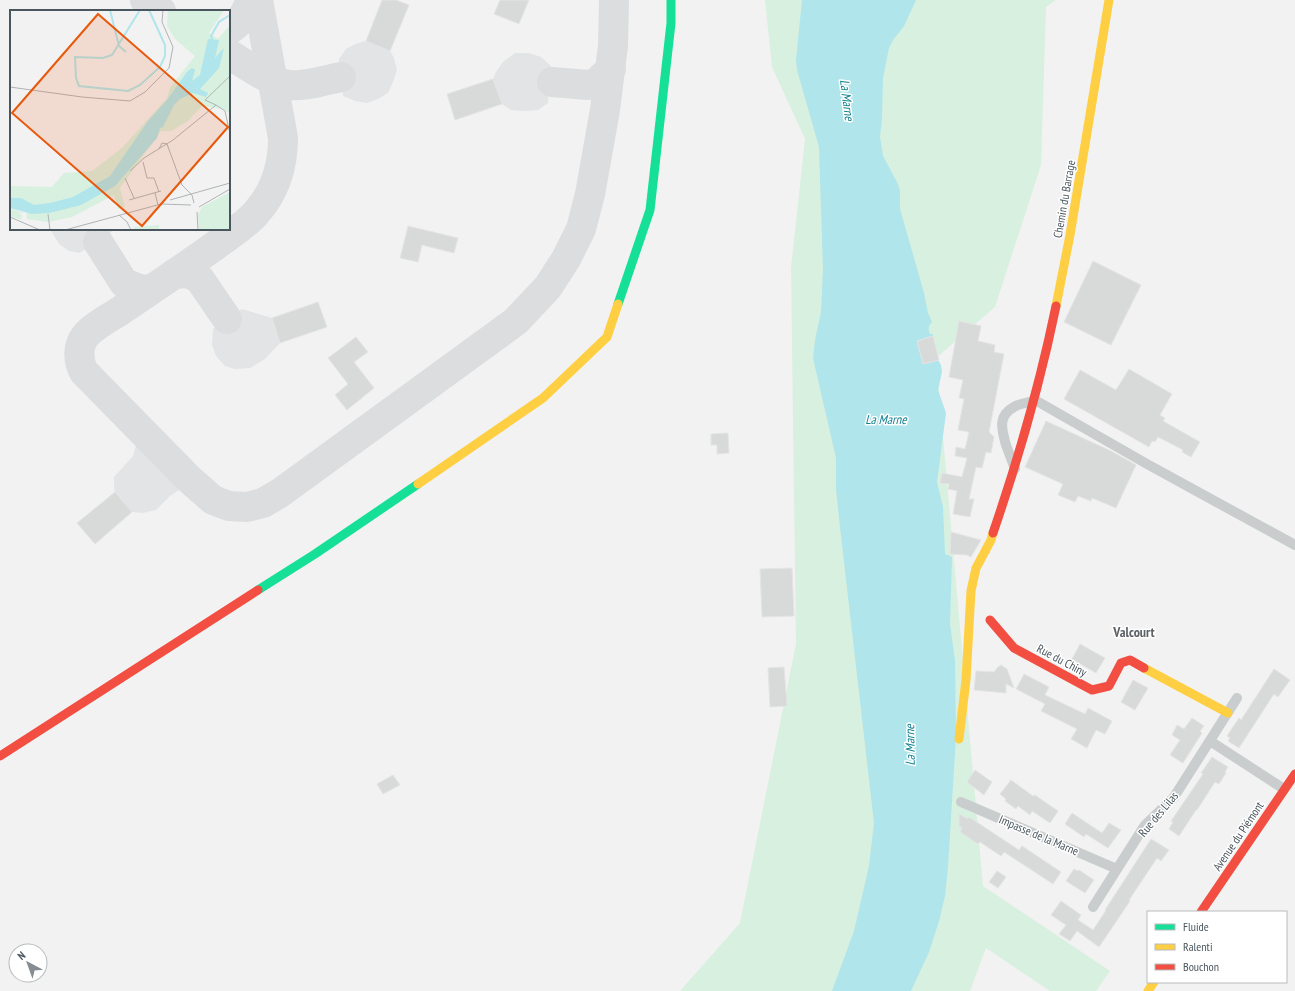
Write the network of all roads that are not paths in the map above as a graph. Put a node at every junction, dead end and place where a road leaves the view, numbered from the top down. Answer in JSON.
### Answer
{"nodes":[{"id":1,"x":671,"y":0,"type":"edge"},
{"id":2,"x":1109,"y":0,"type":"edge"},
{"id":3,"x":1035,"y":400,"type":"junction"},
{"id":4,"x":1015,"y":469,"type":"junction"},
{"id":5,"x":1295,"y":545,"type":"edge"},
{"id":6,"x":990,"y":620,"type":"dead end"},
{"id":7,"x":1237,"y":698,"type":"dead end"},
{"id":8,"x":1228,"y":713,"type":"junction"},
{"id":9,"x":959,"y":739,"type":"dead end"},
{"id":10,"x":1210,"y":741,"type":"junction"},
{"id":11,"x":0,"y":756,"type":"edge"},
{"id":12,"x":1295,"y":774,"type":"edge"},
{"id":13,"x":1284,"y":789,"type":"junction"},
{"id":14,"x":961,"y":802,"type":"dead end"},
{"id":15,"x":1117,"y":868,"type":"junction"},
{"id":16,"x":1093,"y":907,"type":"dead end"},
{"id":17,"x":1202,"y":911,"type":"edge"}],
"edges":[{"from":1,"to":11,"type":"street"},
{"from":2,"to":3,"type":"street","name":"Chemin du Barrage"},
{"from":3,"to":4,"type":"street","name":"Chemin du Barrage"},
{"from":3,"to":4,"type":"street"},
{"from":3,"to":5,"type":"street"},
{"from":4,"to":9,"type":"street","name":"Chemin du Barrage"},
{"from":6,"to":8,"type":"street","name":"Rue du Chiny"},
{"from":7,"to":8,"type":"street","name":"Rue des Lilas"},
{"from":8,"to":10,"type":"street","name":"Rue des Lilas"},
{"from":10,"to":13,"type":"street"},
{"from":10,"to":15,"type":"street","name":"Rue des Lilas"},
{"from":12,"to":13,"type":"street","name":"Avenue du Piémont"},
{"from":13,"to":17,"type":"street","name":"Avenue du Piémont"},
{"from":14,"to":15,"type":"street","name":"Impasse de la Marne"},
{"from":15,"to":16,"type":"street","name":"Rue des Lilas"}]}
